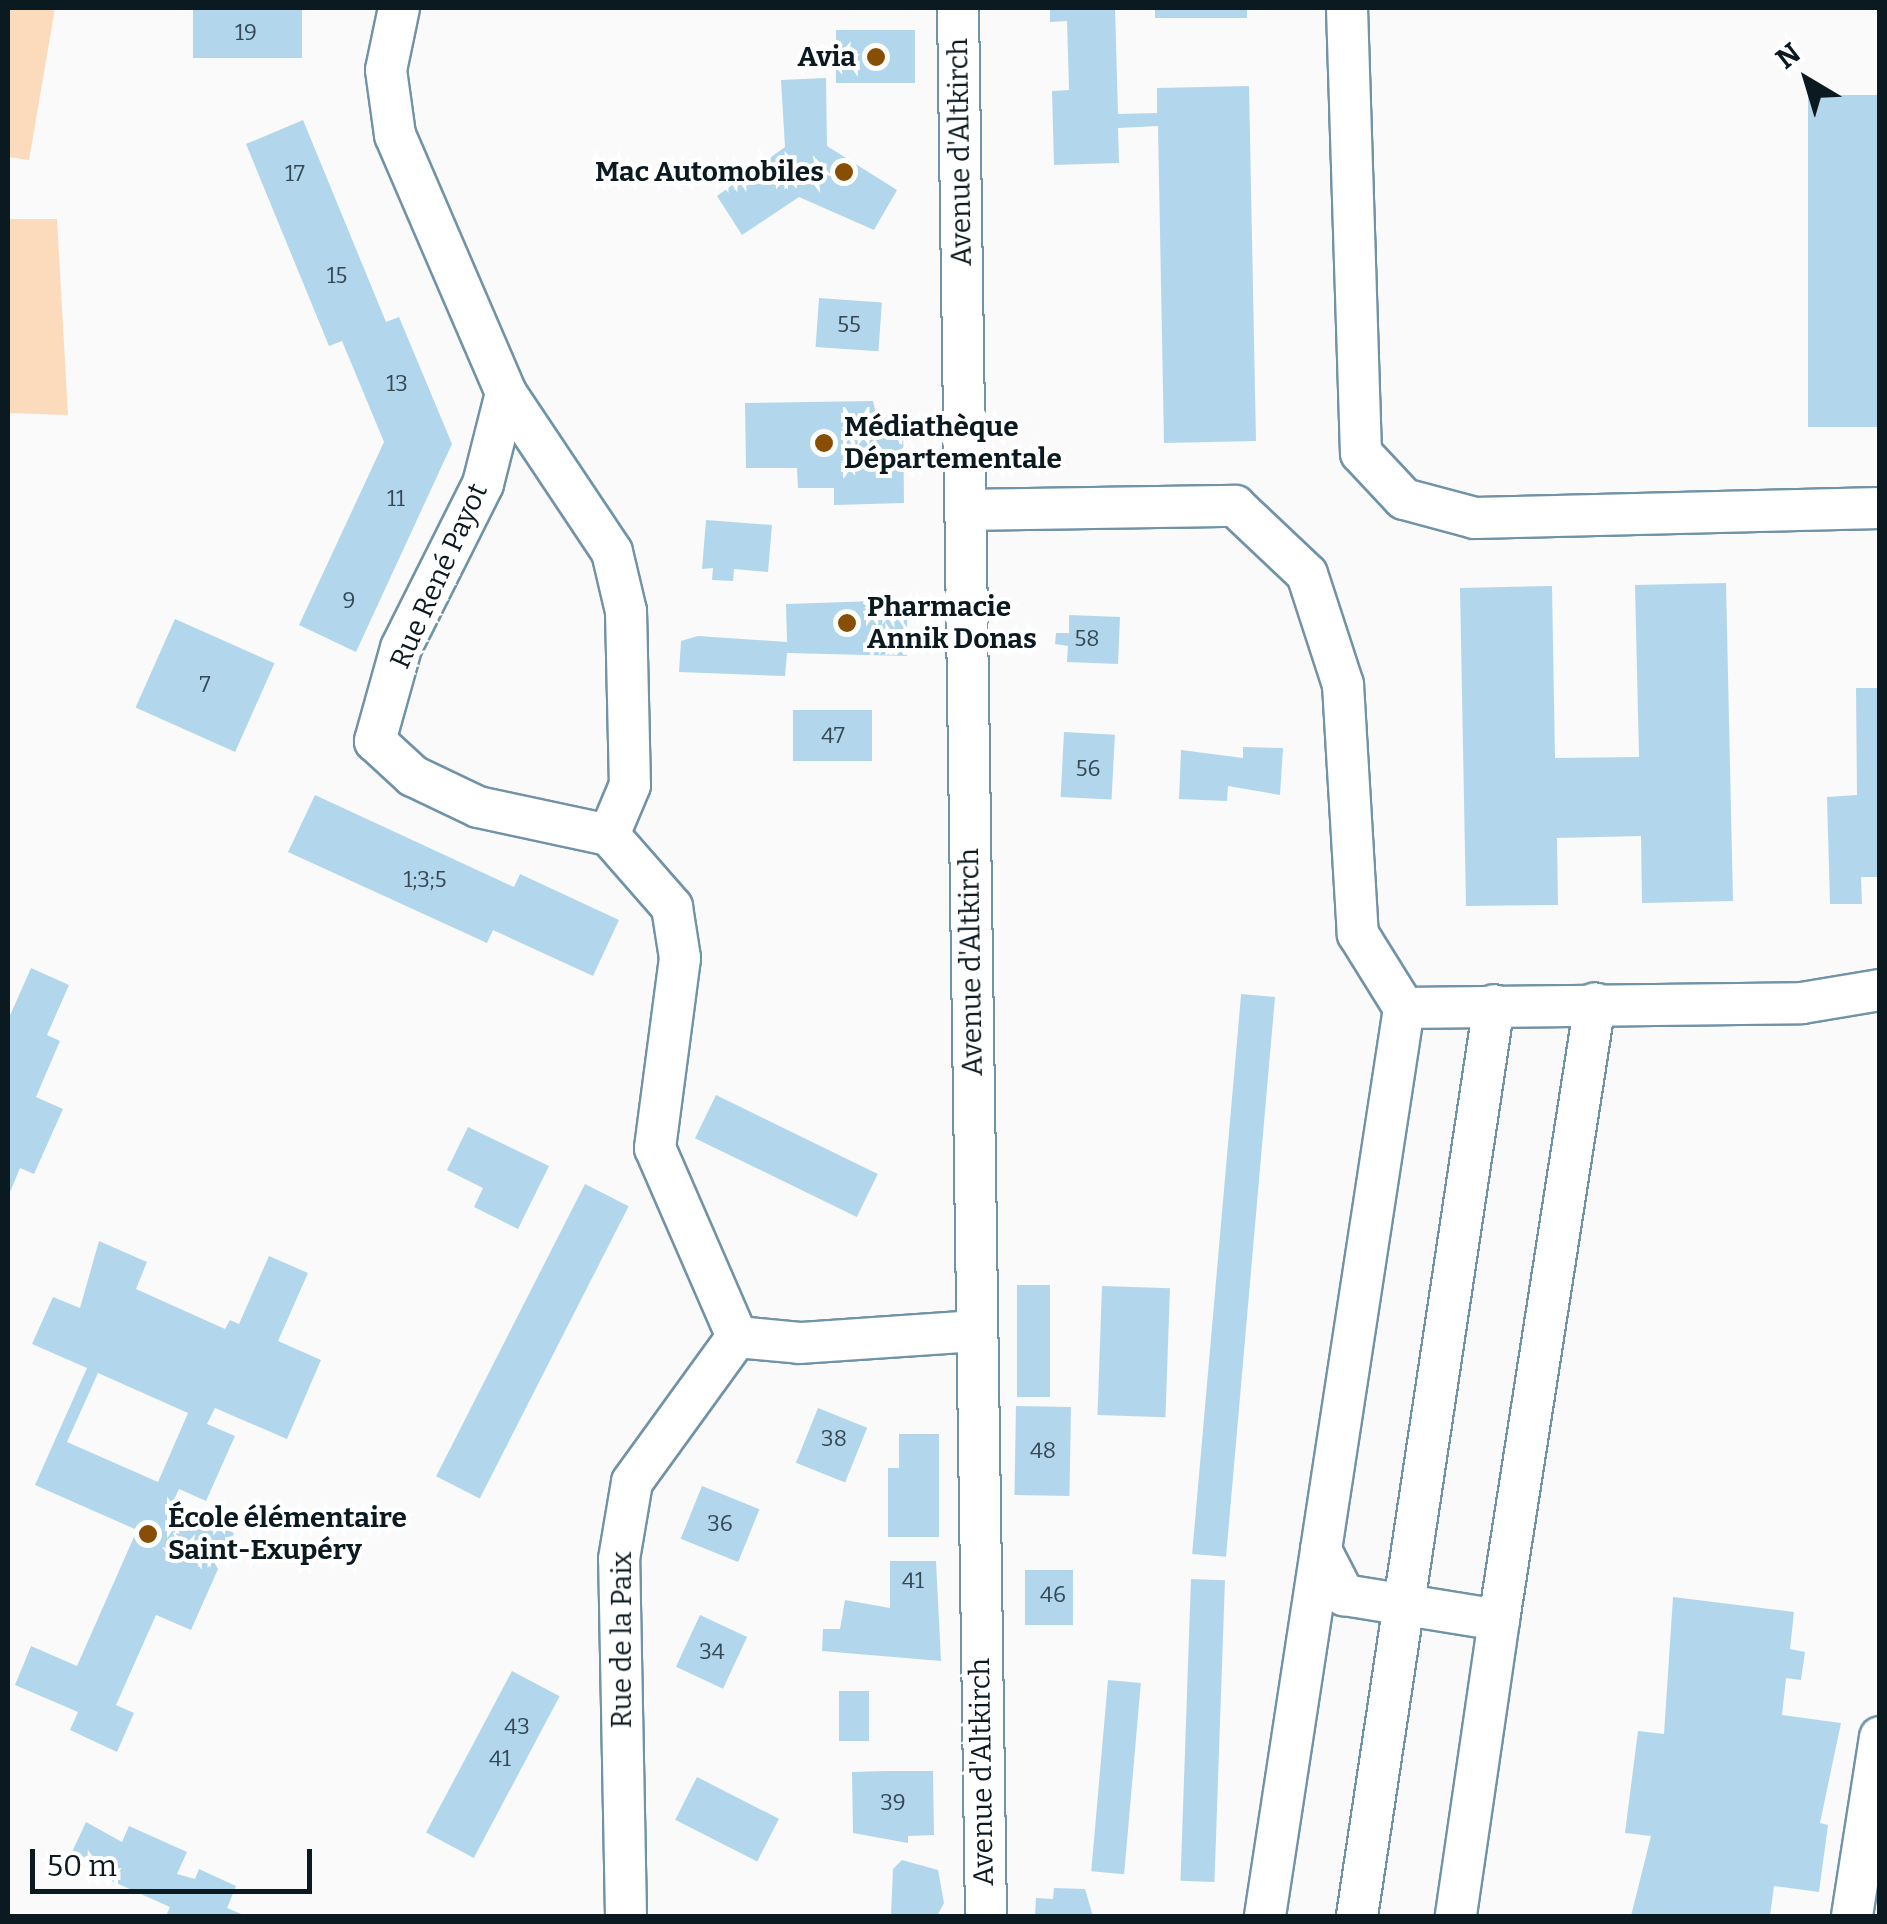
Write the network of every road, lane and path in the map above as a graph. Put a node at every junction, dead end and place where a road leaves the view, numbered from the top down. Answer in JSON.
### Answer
{"nodes":[{"id":1,"x":399,"y":8,"type":"edge"},
{"id":2,"x":958,"y":8,"type":"edge"},
{"id":3,"x":1347,"y":8,"type":"edge"},
{"id":4,"x":506,"y":393,"type":"junction"},
{"id":5,"x":1880,"y":508,"type":"edge"},
{"id":6,"x":966,"y":510,"type":"junction"},
{"id":7,"x":609,"y":835,"type":"junction"},
{"id":8,"x":1880,"y":990,"type":"edge"},
{"id":9,"x":1595,"y":1003,"type":"junction"},
{"id":10,"x":1494,"y":1006,"type":"junction"},
{"id":11,"x":1404,"y":1008,"type":"junction"},
{"id":12,"x":975,"y":1331,"type":"junction"},
{"id":13,"x":738,"y":1338,"type":"junction"},
{"id":14,"x":1321,"y":1550,"type":"junction"},
{"id":15,"x":1404,"y":1605,"type":"junction"},
{"id":16,"x":1499,"y":1620,"type":"junction"},
{"id":17,"x":1880,"y":1737,"type":"edge"},
{"id":18,"x":626,"y":1916,"type":"edge"},
{"id":19,"x":986,"y":1916,"type":"edge"},
{"id":20,"x":1266,"y":1916,"type":"edge"},
{"id":21,"x":1356,"y":1916,"type":"edge"},
{"id":22,"x":1456,"y":1916,"type":"edge"},
{"id":23,"x":1852,"y":1916,"type":"edge"}],
"edges":[{"from":1,"to":4,"type":"street"},
{"from":2,"to":6,"type":"street","name":"Avenue d'Altkirch"},
{"from":3,"to":5,"type":"street"},
{"from":4,"to":7,"type":"street"},
{"from":4,"to":7,"type":"street","name":"Rue René Payot"},
{"from":6,"to":11,"type":"street"},
{"from":6,"to":12,"type":"street","name":"Avenue d'Altkirch"},
{"from":7,"to":13,"type":"street"},
{"from":8,"to":9,"type":"street"},
{"from":9,"to":10,"type":"street"},
{"from":9,"to":16,"type":"street"},
{"from":10,"to":11,"type":"street"},
{"from":10,"to":15,"type":"street"},
{"from":11,"to":14,"type":"street"},
{"from":12,"to":13,"type":"street"},
{"from":12,"to":19,"type":"street","name":"Avenue d'Altkirch"},
{"from":13,"to":18,"type":"street","name":"Rue de la Paix"},
{"from":14,"to":15,"type":"street"},
{"from":14,"to":20,"type":"street"},
{"from":15,"to":16,"type":"street"},
{"from":15,"to":21,"type":"street"},
{"from":16,"to":22,"type":"street"},
{"from":17,"to":23,"type":"street"}]}
